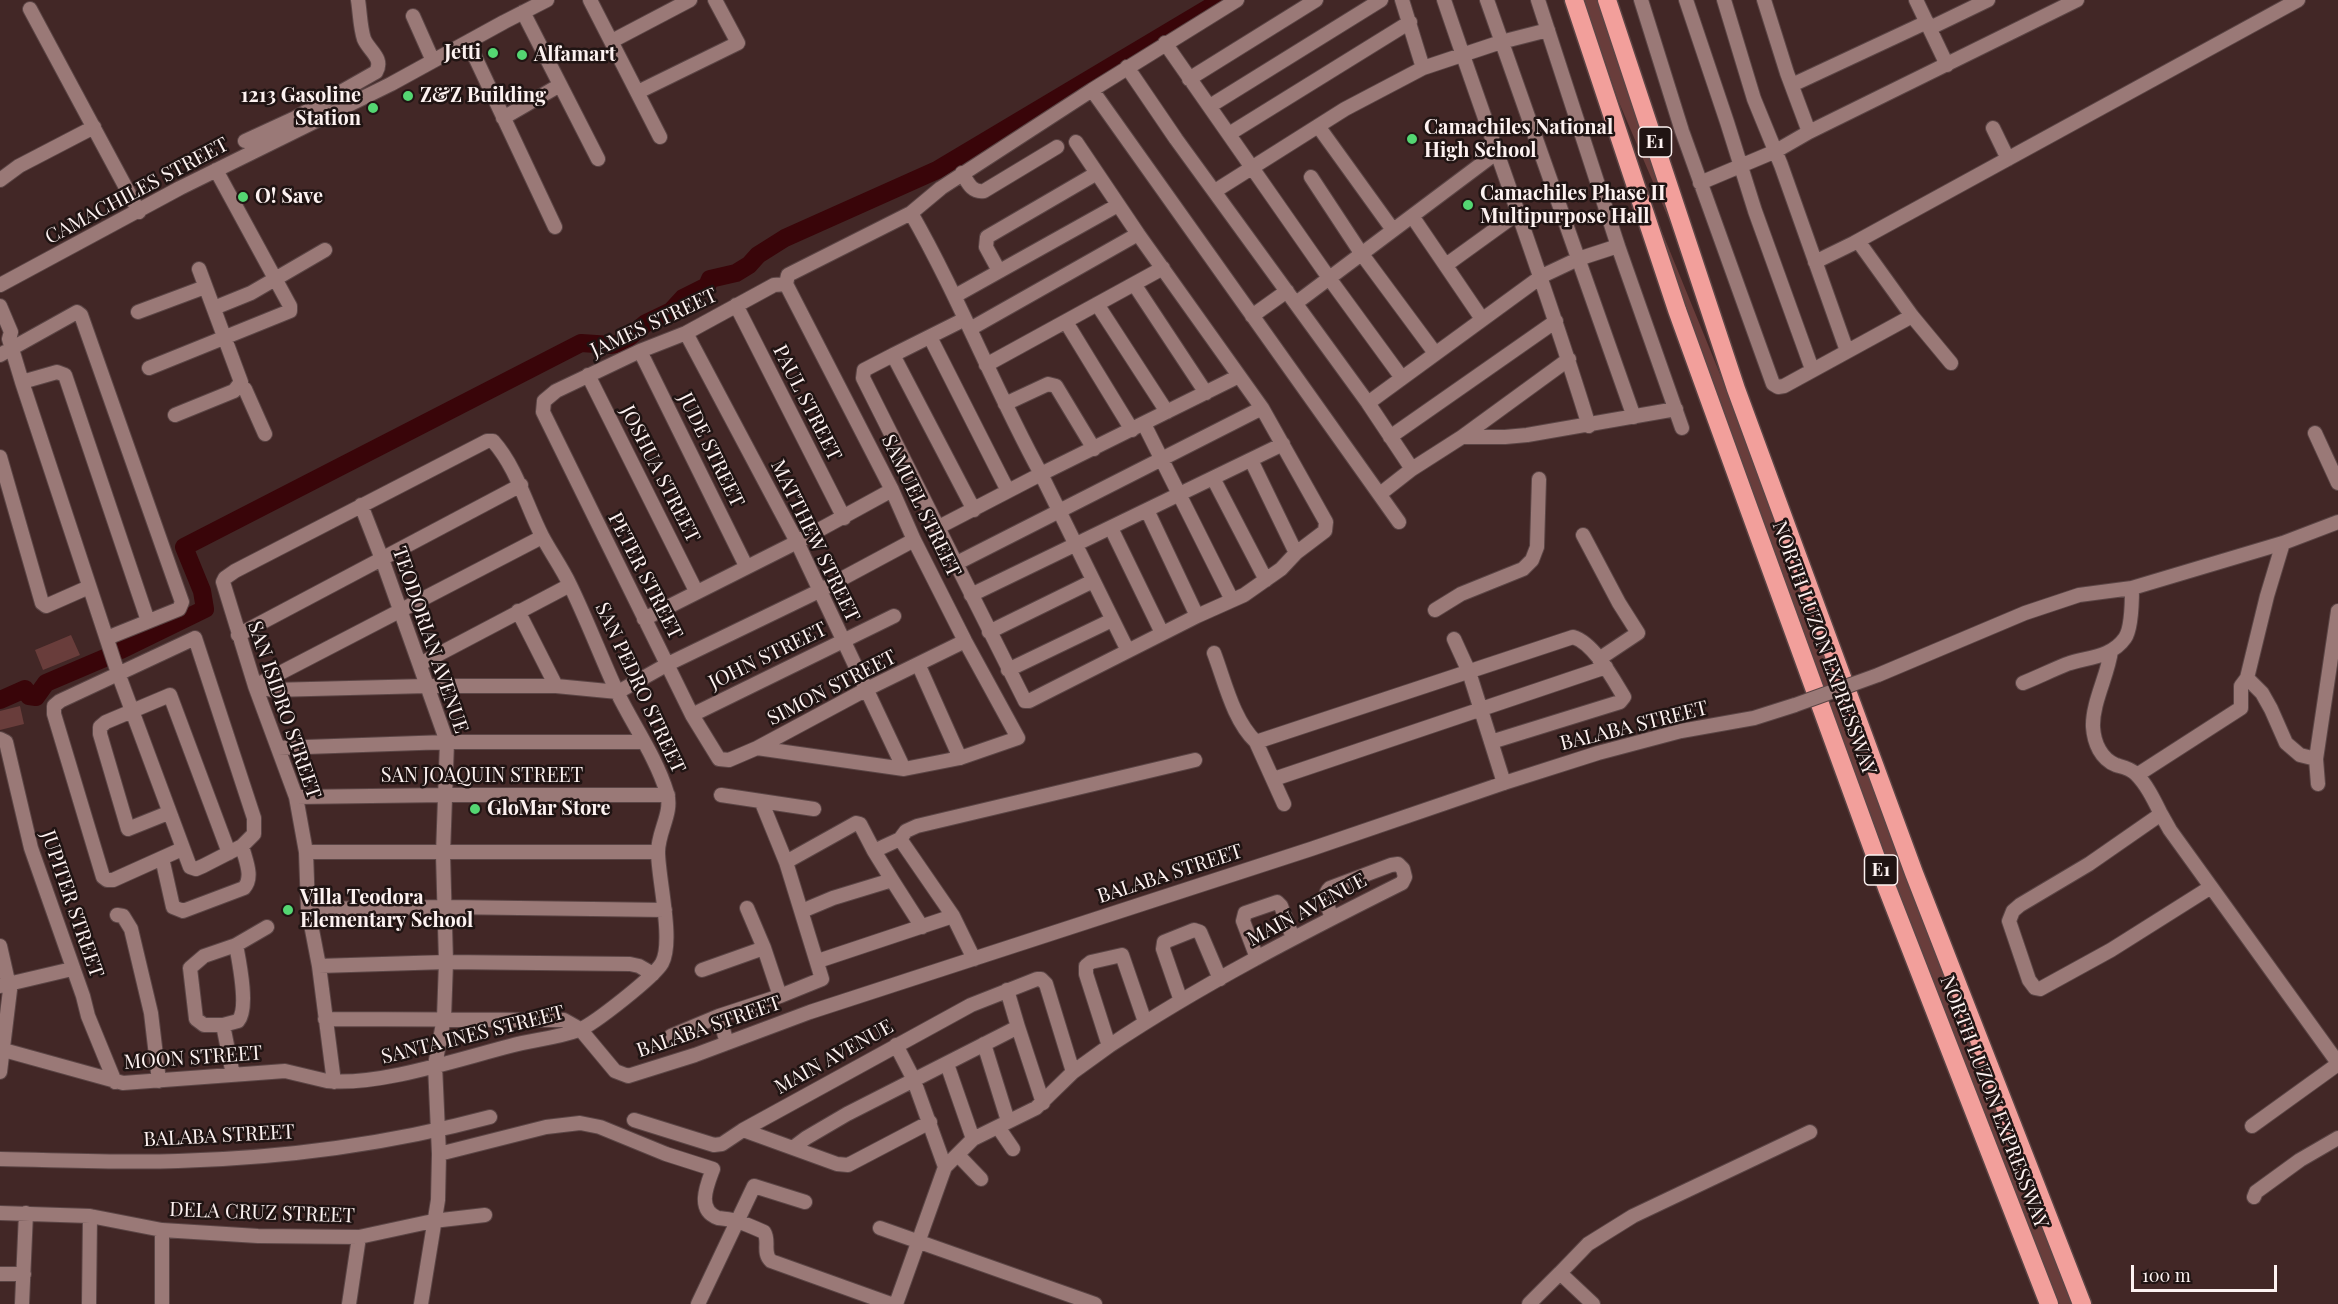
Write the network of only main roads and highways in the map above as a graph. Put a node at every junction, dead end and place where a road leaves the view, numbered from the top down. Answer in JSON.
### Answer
{"nodes":[{"id":1,"x":1574,"y":0,"type":"edge"},
{"id":2,"x":1607,"y":0,"type":"edge"},
{"id":3,"x":2049,"y":1304,"type":"edge"},
{"id":4,"x":2082,"y":1304,"type":"edge"}],
"edges":[{"from":1,"to":3,"type":"highway","name":"NORTH LUZON EXPRESSWAY","number":"E1"},
{"from":2,"to":4,"type":"highway","name":"NORTH LUZON EXPRESSWAY","number":"E1"}]}
